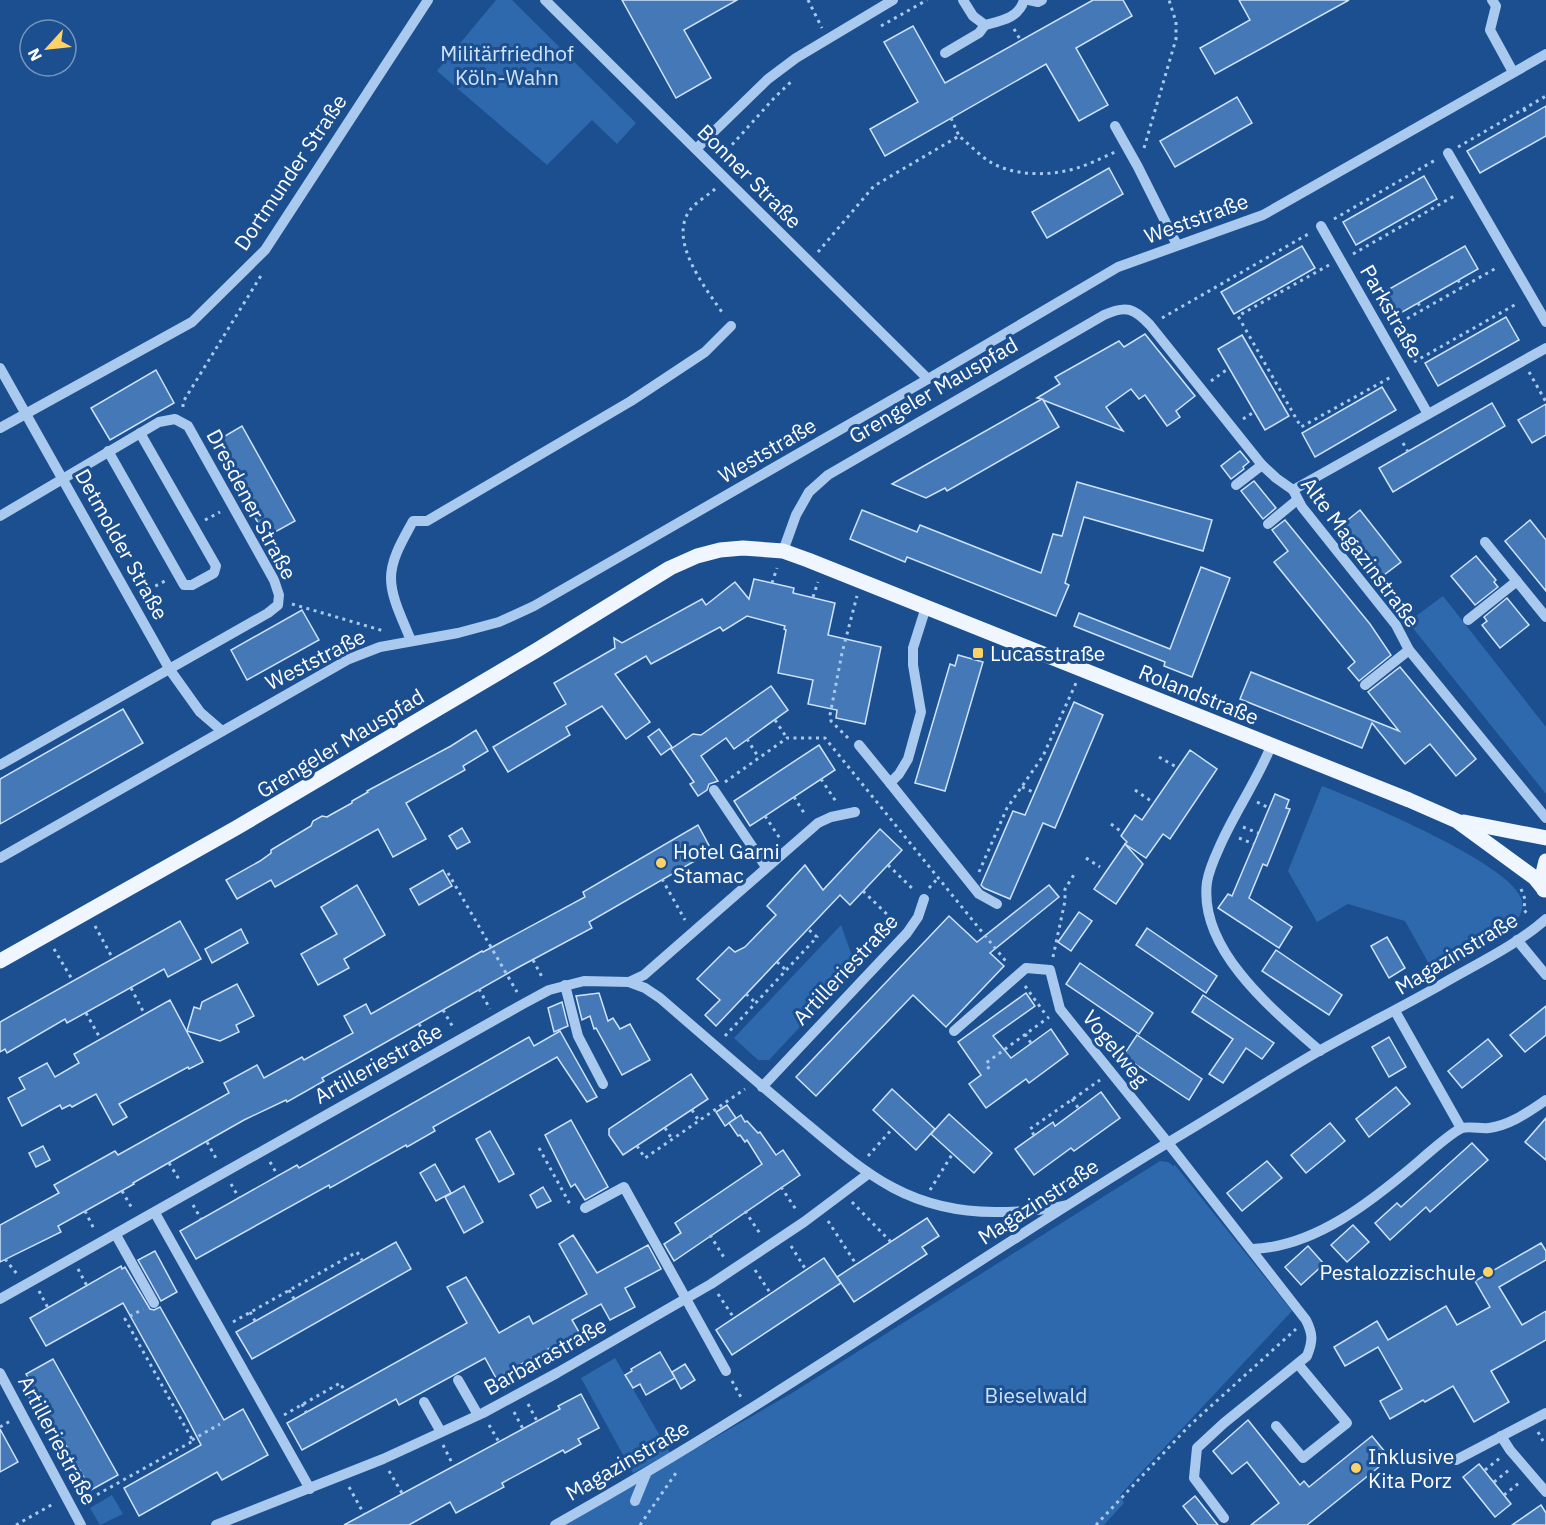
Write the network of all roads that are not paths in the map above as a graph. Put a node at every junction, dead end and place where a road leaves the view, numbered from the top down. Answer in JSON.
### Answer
{"nodes":[{"id":1,"x":428,"y":0,"type":"edge"},
{"id":2,"x":545,"y":0,"type":"edge"},
{"id":3,"x":963,"y":0,"type":"edge"},
{"id":4,"x":1024,"y":0,"type":"edge"},
{"id":5,"x":1029,"y":0,"type":"edge"},
{"id":6,"x":1042,"y":0,"type":"edge"},
{"id":7,"x":1492,"y":0,"type":"edge"},
{"id":8,"x":890,"y":1,"type":"edge"},
{"id":9,"x":985,"y":24,"type":"junction"},
{"id":10,"x":945,"y":53,"type":"dead end"},
{"id":11,"x":1546,"y":54,"type":"edge"},
{"id":12,"x":1514,"y":72,"type":"junction"},
{"id":13,"x":1115,"y":126,"type":"dead end"},
{"id":14,"x":696,"y":149,"type":"junction"},
{"id":15,"x":1448,"y":153,"type":"road end"},
{"id":16,"x":1321,"y":226,"type":"road end"},
{"id":17,"x":1177,"y":245,"type":"junction"},
{"id":18,"x":1140,"y":315,"type":"joint"},
{"id":19,"x":1546,"y":322,"type":"edge"},
{"id":20,"x":731,"y":327,"type":"road end"},
{"id":21,"x":1546,"y":348,"type":"edge"},
{"id":22,"x":0,"y":368,"type":"edge"},
{"id":23,"x":928,"y":379,"type":"junction"},
{"id":24,"x":26,"y":413,"type":"junction"},
{"id":25,"x":1428,"y":414,"type":"junction"},
{"id":26,"x":0,"y":428,"type":"edge"},
{"id":27,"x":140,"y":433,"type":"junction"},
{"id":28,"x":108,"y":452,"type":"junction"},
{"id":29,"x":1262,"y":465,"type":"junction"},
{"id":30,"x":64,"y":479,"type":"junction"},
{"id":31,"x":1236,"y":486,"type":"dead end"},
{"id":32,"x":1295,"y":495,"type":"junction"},
{"id":33,"x":0,"y":516,"type":"edge"},
{"id":34,"x":1268,"y":524,"type":"dead end"},
{"id":35,"x":1485,"y":542,"type":"dead end"},
{"id":36,"x":698,"y":556,"type":"joint"},
{"id":37,"x":780,"y":558,"type":"junction"},
{"id":38,"x":1517,"y":581,"type":"junction"},
{"id":39,"x":926,"y":607,"type":"junction"},
{"id":40,"x":1546,"y":617,"type":"edge"},
{"id":41,"x":1468,"y":620,"type":"dead end"},
{"id":42,"x":411,"y":641,"type":"junction"},
{"id":43,"x":1409,"y":650,"type":"junction"},
{"id":44,"x":170,"y":670,"type":"junction"},
{"id":45,"x":1365,"y":685,"type":"dead end"},
{"id":46,"x":222,"y":731,"type":"junction"},
{"id":47,"x":860,"y":745,"type":"road end"},
{"id":48,"x":1271,"y":746,"type":"junction"},
{"id":49,"x":0,"y":765,"type":"edge"},
{"id":50,"x":890,"y":783,"type":"junction"},
{"id":51,"x":714,"y":789,"type":"road end"},
{"id":52,"x":850,"y":813,"type":"road end"},
{"id":53,"x":1546,"y":818,"type":"edge"},
{"id":54,"x":1457,"y":821,"type":"junction"},
{"id":55,"x":1546,"y":838,"type":"edge"},
{"id":56,"x":0,"y":858,"type":"edge"},
{"id":57,"x":1546,"y":861,"type":"edge"},
{"id":58,"x":766,"y":867,"type":"junction"},
{"id":59,"x":1544,"y":892,"type":"edge"},
{"id":60,"x":924,"y":899,"type":"road end"},
{"id":61,"x":997,"y":904,"type":"dead end"},
{"id":62,"x":1546,"y":919,"type":"edge"},
{"id":63,"x":1517,"y":940,"type":"junction"},
{"id":64,"x":0,"y":961,"type":"edge"},
{"id":65,"x":1546,"y":975,"type":"edge"},
{"id":66,"x":630,"y":982,"type":"junction"},
{"id":67,"x":565,"y":986,"type":"junction"},
{"id":68,"x":1395,"y":1011,"type":"junction"},
{"id":69,"x":954,"y":1031,"type":"dead end"},
{"id":70,"x":1320,"y":1051,"type":"junction"},
{"id":71,"x":603,"y":1084,"type":"dead end"},
{"id":72,"x":760,"y":1084,"type":"junction"},
{"id":73,"x":1546,"y":1100,"type":"edge"},
{"id":74,"x":1461,"y":1128,"type":"junction"},
{"id":75,"x":1168,"y":1143,"type":"junction"},
{"id":76,"x":863,"y":1170,"type":"junction"},
{"id":77,"x":1067,"y":1205,"type":"junction"},
{"id":78,"x":585,"y":1208,"type":"road end"},
{"id":79,"x":156,"y":1213,"type":"junction"},
{"id":80,"x":116,"y":1235,"type":"junction"},
{"id":81,"x":1252,"y":1249,"type":"junction"},
{"id":82,"x":0,"y":1299,"type":"edge"},
{"id":83,"x":685,"y":1299,"type":"junction"},
{"id":84,"x":154,"y":1303,"type":"road end"},
{"id":85,"x":1298,"y":1364,"type":"junction"},
{"id":86,"x":726,"y":1371,"type":"road end"},
{"id":87,"x":0,"y":1373,"type":"edge"},
{"id":88,"x":458,"y":1380,"type":"dead end"},
{"id":89,"x":424,"y":1402,"type":"dead end"},
{"id":90,"x":1546,"y":1413,"type":"edge"},
{"id":91,"x":480,"y":1414,"type":"junction"},
{"id":92,"x":1276,"y":1426,"type":"dead end"},
{"id":93,"x":439,"y":1433,"type":"junction"},
{"id":94,"x":1501,"y":1436,"type":"junction"},
{"id":95,"x":1456,"y":1460,"type":"dead end"},
{"id":96,"x":646,"y":1473,"type":"junction"},
{"id":97,"x":310,"y":1489,"type":"junction"},
{"id":98,"x":1546,"y":1492,"type":"edge"},
{"id":99,"x":635,"y":1501,"type":"dead end"},
{"id":100,"x":1224,"y":1518,"type":"dead end"},
{"id":101,"x":81,"y":1525,"type":"edge"},
{"id":102,"x":216,"y":1525,"type":"edge"},
{"id":103,"x":555,"y":1525,"type":"edge"}],
"edges":[{"from":1,"to":24,"type":"street","name":"Dortmunder Straße"},
{"from":2,"to":14,"type":"street","name":"Bonner Straße"},
{"from":3,"to":9,"type":"street"},
{"from":4,"to":9,"type":"street"},
{"from":5,"to":6,"type":"street"},
{"from":7,"to":12,"type":"street"},
{"from":8,"to":14,"type":"street"},
{"from":9,"to":10,"type":"street"},
{"from":11,"to":12,"type":"street","name":"Weststraße"},
{"from":12,"to":17,"type":"street","name":"Weststraße"},
{"from":13,"to":17,"type":"street"},
{"from":14,"to":23,"type":"street","name":"Bonner Straße"},
{"from":15,"to":19,"type":"street"},
{"from":16,"to":25,"type":"street","name":"Parkstraße"},
{"from":17,"to":23,"type":"street","name":"Weststraße"},
{"from":18,"to":29,"type":"street","name":"Alte Magazinstraße"},
{"from":18,"to":37,"type":"street","name":"Grengeler Mauspfad"},
{"from":20,"to":42,"type":"street"},
{"from":21,"to":25,"type":"street"},
{"from":22,"to":24,"type":"street","name":"Detmolder Straße"},
{"from":23,"to":42,"type":"street","name":"Weststraße"},
{"from":24,"to":26,"type":"street","name":"Dortmunder Straße"},
{"from":24,"to":30,"type":"street","name":"Detmolder Straße"},
{"from":25,"to":32,"type":"street"},
{"from":27,"to":28,"type":"street","name":"Dresdener Straße"},
{"from":27,"to":28,"type":"street"},
{"from":27,"to":44,"type":"street","name":"Dresdener Straße"},
{"from":28,"to":30,"type":"street","name":"Dresdener Straße"},
{"from":29,"to":31,"type":"street"},
{"from":29,"to":32,"type":"street","name":"Alte Magazinstraße"},
{"from":30,"to":33,"type":"street","name":"Dresdener Straße"},
{"from":30,"to":44,"type":"street","name":"Detmolder Straße"},
{"from":32,"to":34,"type":"street"},
{"from":32,"to":43,"type":"street","name":"Alte Magazinstraße"},
{"from":35,"to":38,"type":"street"},
{"from":36,"to":37,"type":"main road","name":"Rolandstraße"},
{"from":36,"to":64,"type":"main road","name":"Grengeler Mauspfad"},
{"from":37,"to":39,"type":"main road","name":"Rolandstraße"},
{"from":38,"to":40,"type":"street"},
{"from":38,"to":41,"type":"street"},
{"from":39,"to":48,"type":"main road","name":"Rolandstraße"},
{"from":39,"to":50,"type":"street"},
{"from":42,"to":46,"type":"street","name":"Weststraße"},
{"from":43,"to":45,"type":"street"},
{"from":43,"to":53,"type":"street","name":"Alte Magazinstraße"},
{"from":44,"to":46,"type":"street","name":"Detmolder Straße"},
{"from":44,"to":49,"type":"street","name":"Dresdener Straße"},
{"from":46,"to":56,"type":"street","name":"Weststraße"},
{"from":47,"to":50,"type":"street"},
{"from":48,"to":54,"type":"main road","name":"Rolandstraße"},
{"from":48,"to":70,"type":"street"},
{"from":50,"to":61,"type":"street"},
{"from":51,"to":58,"type":"street"},
{"from":52,"to":58,"type":"street"},
{"from":54,"to":55,"type":"main road","name":"Rolandstraße"},
{"from":54,"to":59,"type":"main road","name":"Rolandstraße"},
{"from":57,"to":59,"type":"main road"},
{"from":58,"to":66,"type":"street"},
{"from":60,"to":72,"type":"street","name":"Artilleriestraße"},
{"from":62,"to":63,"type":"street","name":"Magazinstraße"},
{"from":63,"to":65,"type":"street"},
{"from":63,"to":68,"type":"street","name":"Magazinstraße"},
{"from":66,"to":67,"type":"street","name":"Artilleriestraße"},
{"from":66,"to":72,"type":"street","name":"Artilleriestraße"},
{"from":67,"to":71,"type":"street"},
{"from":67,"to":79,"type":"street","name":"Artilleriestraße"},
{"from":68,"to":70,"type":"street","name":"Magazinstraße"},
{"from":68,"to":74,"type":"street"},
{"from":69,"to":75,"type":"street","name":"Vogelweg"},
{"from":70,"to":75,"type":"street","name":"Magazinstraße"},
{"from":72,"to":76,"type":"street","name":"Artilleriestraße"},
{"from":73,"to":74,"type":"street"},
{"from":74,"to":81,"type":"street"},
{"from":75,"to":77,"type":"street","name":"Magazinstraße"},
{"from":75,"to":81,"type":"street","name":"Vogelweg"},
{"from":76,"to":77,"type":"street","name":"Artilleriestraße"},
{"from":76,"to":83,"type":"street","name":"Barbarastraße"},
{"from":77,"to":96,"type":"street","name":"Magazinstraße"},
{"from":78,"to":83,"type":"street"},
{"from":79,"to":80,"type":"street","name":"Artilleriestraße"},
{"from":79,"to":97,"type":"street"},
{"from":80,"to":82,"type":"street","name":"Artilleriestraße"},
{"from":80,"to":84,"type":"street"},
{"from":81,"to":85,"type":"street","name":"Vogelweg"},
{"from":83,"to":86,"type":"street"},
{"from":83,"to":91,"type":"street","name":"Barbarastraße"},
{"from":85,"to":92,"type":"street"},
{"from":85,"to":100,"type":"street"},
{"from":87,"to":101,"type":"street","name":"Artilleriestraße"},
{"from":88,"to":91,"type":"street"},
{"from":89,"to":93,"type":"street"},
{"from":90,"to":94,"type":"street"},
{"from":91,"to":93,"type":"street","name":"Barbarastraße"},
{"from":93,"to":97,"type":"street","name":"Barbarastraße"},
{"from":94,"to":95,"type":"street"},
{"from":94,"to":98,"type":"street"},
{"from":96,"to":99,"type":"street"},
{"from":96,"to":103,"type":"street","name":"Magazinstraße"},
{"from":97,"to":102,"type":"street","name":"Barbarastraße"}]}
